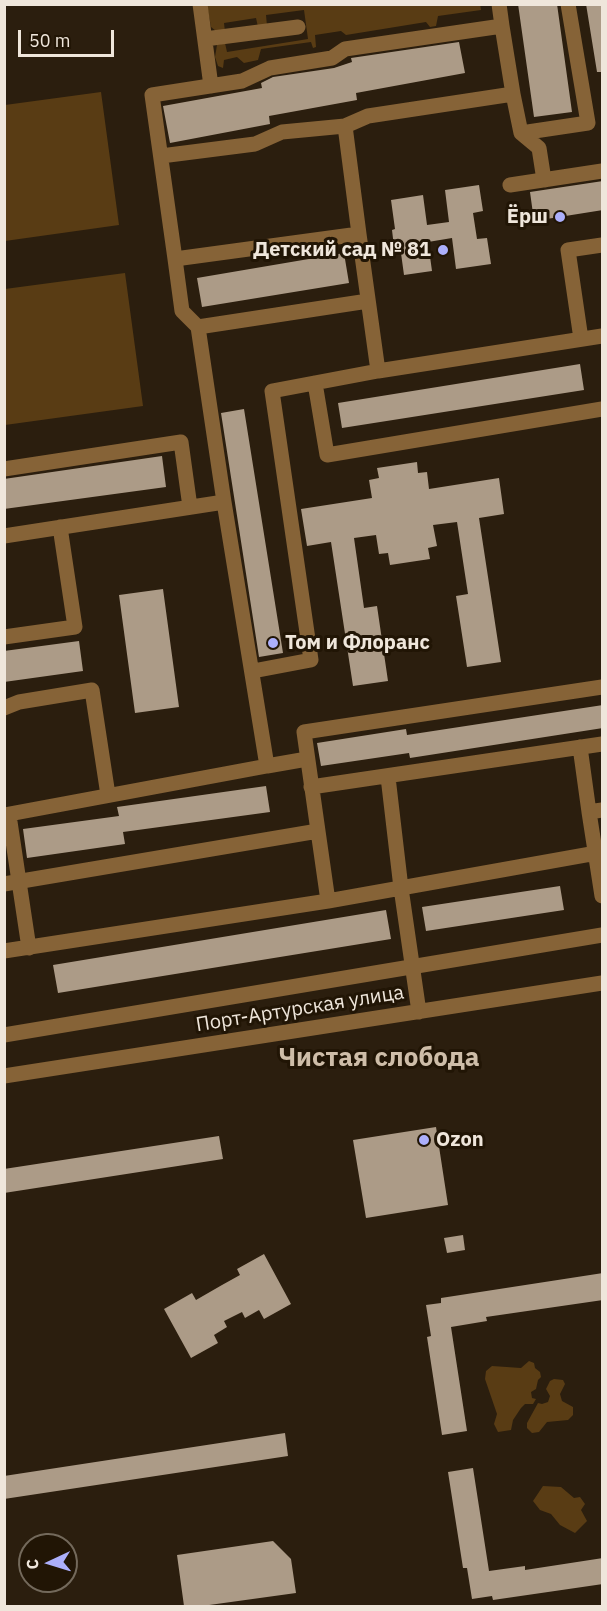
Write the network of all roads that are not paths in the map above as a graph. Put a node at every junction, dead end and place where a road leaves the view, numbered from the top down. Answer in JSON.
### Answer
{"nodes":[{"id":1,"x":200,"y":4,"type":"edge"},
{"id":2,"x":499,"y":4,"type":"edge"},
{"id":3,"x":568,"y":4,"type":"edge"},
{"id":4,"x":502,"y":26,"type":"junction"},
{"id":5,"x":298,"y":27,"type":"dead end"},
{"id":6,"x":205,"y":39,"type":"junction"},
{"id":7,"x":211,"y":86,"type":"junction"},
{"id":8,"x":513,"y":94,"type":"junction"},
{"id":9,"x":595,"y":124,"type":"edge"},
{"id":10,"x":345,"y":126,"type":"junction"},
{"id":11,"x":521,"y":133,"type":"junction"},
{"id":12,"x":161,"y":156,"type":"junction"},
{"id":13,"x":603,"y":171,"type":"edge"},
{"id":14,"x":544,"y":180,"type":"junction"},
{"id":15,"x":510,"y":185,"type":"dead end"},
{"id":16,"x":359,"y":234,"type":"junction"},
{"id":17,"x":603,"y":245,"type":"edge"},
{"id":18,"x":175,"y":259,"type":"junction"},
{"id":19,"x":368,"y":302,"type":"junction"},
{"id":20,"x":198,"y":327,"type":"junction"},
{"id":21,"x":603,"y":336,"type":"edge"},
{"id":22,"x":581,"y":339,"type":"junction"},
{"id":23,"x":378,"y":371,"type":"junction"},
{"id":24,"x":315,"y":383,"type":"junction"},
{"id":25,"x":603,"y":409,"type":"edge"},
{"id":26,"x":4,"y":469,"type":"edge"},
{"id":27,"x":224,"y":502,"type":"junction"},
{"id":28,"x":190,"y":507,"type":"junction"},
{"id":29,"x":60,"y":527,"type":"junction"},
{"id":30,"x":4,"y":536,"type":"edge"},
{"id":31,"x":4,"y":637,"type":"edge"},
{"id":32,"x":253,"y":671,"type":"junction"},
{"id":33,"x":603,"y":687,"type":"edge"},
{"id":34,"x":4,"y":708,"type":"edge"},
{"id":35,"x":603,"y":744,"type":"edge"},
{"id":36,"x":580,"y":747,"type":"junction"},
{"id":37,"x":307,"y":759,"type":"junction"},
{"id":38,"x":267,"y":766,"type":"junction"},
{"id":39,"x":388,"y":777,"type":"junction"},
{"id":40,"x":311,"y":788,"type":"junction"},
{"id":41,"x":108,"y":795,"type":"junction"},
{"id":42,"x":596,"y":811,"type":"edge"},
{"id":43,"x":7,"y":815,"type":"edge"},
{"id":44,"x":318,"y":831,"type":"junction"},
{"id":45,"x":599,"y":853,"type":"edge"},
{"id":46,"x":11,"y":883,"type":"edge"},
{"id":47,"x":401,"y":888,"type":"junction"},
{"id":48,"x":603,"y":896,"type":"edge"},
{"id":49,"x":328,"y":901,"type":"junction"},
{"id":50,"x":603,"y":935,"type":"edge"},
{"id":51,"x":29,"y":948,"type":"junction"},
{"id":52,"x":4,"y":951,"type":"edge"},
{"id":53,"x":413,"y":967,"type":"junction"},
{"id":54,"x":603,"y":983,"type":"edge"},
{"id":55,"x":419,"y":1012,"type":"junction"},
{"id":56,"x":4,"y":1035,"type":"edge"},
{"id":57,"x":4,"y":1077,"type":"edge"}],
"edges":[{"from":1,"to":6,"type":"street"},
{"from":2,"to":4,"type":"street"},
{"from":3,"to":9,"type":"street"},
{"from":4,"to":7,"type":"street"},
{"from":4,"to":8,"type":"street"},
{"from":5,"to":6,"type":"street"},
{"from":6,"to":7,"type":"street"},
{"from":7,"to":12,"type":"street"},
{"from":8,"to":10,"type":"street"},
{"from":8,"to":11,"type":"street"},
{"from":9,"to":11,"type":"street"},
{"from":10,"to":12,"type":"street"},
{"from":10,"to":16,"type":"street"},
{"from":11,"to":14,"type":"street"},
{"from":12,"to":18,"type":"street"},
{"from":13,"to":14,"type":"street"},
{"from":14,"to":15,"type":"street"},
{"from":16,"to":18,"type":"street"},
{"from":16,"to":19,"type":"street"},
{"from":17,"to":22,"type":"street"},
{"from":18,"to":20,"type":"street"},
{"from":19,"to":20,"type":"street"},
{"from":19,"to":23,"type":"street"},
{"from":20,"to":27,"type":"street"},
{"from":21,"to":22,"type":"street"},
{"from":22,"to":23,"type":"street"},
{"from":23,"to":24,"type":"street"},
{"from":24,"to":25,"type":"street"},
{"from":24,"to":32,"type":"street"},
{"from":26,"to":28,"type":"street"},
{"from":27,"to":28,"type":"street"},
{"from":27,"to":32,"type":"street"},
{"from":28,"to":29,"type":"street"},
{"from":29,"to":30,"type":"street"},
{"from":29,"to":31,"type":"street"},
{"from":32,"to":38,"type":"street"},
{"from":33,"to":37,"type":"street"},
{"from":34,"to":41,"type":"street"},
{"from":35,"to":36,"type":"street"},
{"from":36,"to":39,"type":"street"},
{"from":36,"to":42,"type":"street"},
{"from":37,"to":38,"type":"street"},
{"from":37,"to":40,"type":"street"},
{"from":38,"to":41,"type":"street"},
{"from":39,"to":40,"type":"street"},
{"from":39,"to":47,"type":"street"},
{"from":40,"to":44,"type":"street"},
{"from":41,"to":43,"type":"street"},
{"from":42,"to":45,"type":"street"},
{"from":43,"to":46,"type":"street"},
{"from":44,"to":46,"type":"street"},
{"from":44,"to":49,"type":"street"},
{"from":45,"to":47,"type":"street"},
{"from":45,"to":48,"type":"street"},
{"from":46,"to":51,"type":"street"},
{"from":47,"to":49,"type":"street"},
{"from":47,"to":53,"type":"street"},
{"from":49,"to":51,"type":"street"},
{"from":50,"to":53,"type":"street"},
{"from":51,"to":52,"type":"street"},
{"from":53,"to":55,"type":"street"},
{"from":53,"to":56,"type":"street"},
{"from":54,"to":55,"type":"street","name":"Порт-Артурская улица"},
{"from":55,"to":57,"type":"street","name":"Порт-Артурская улица"}]}
